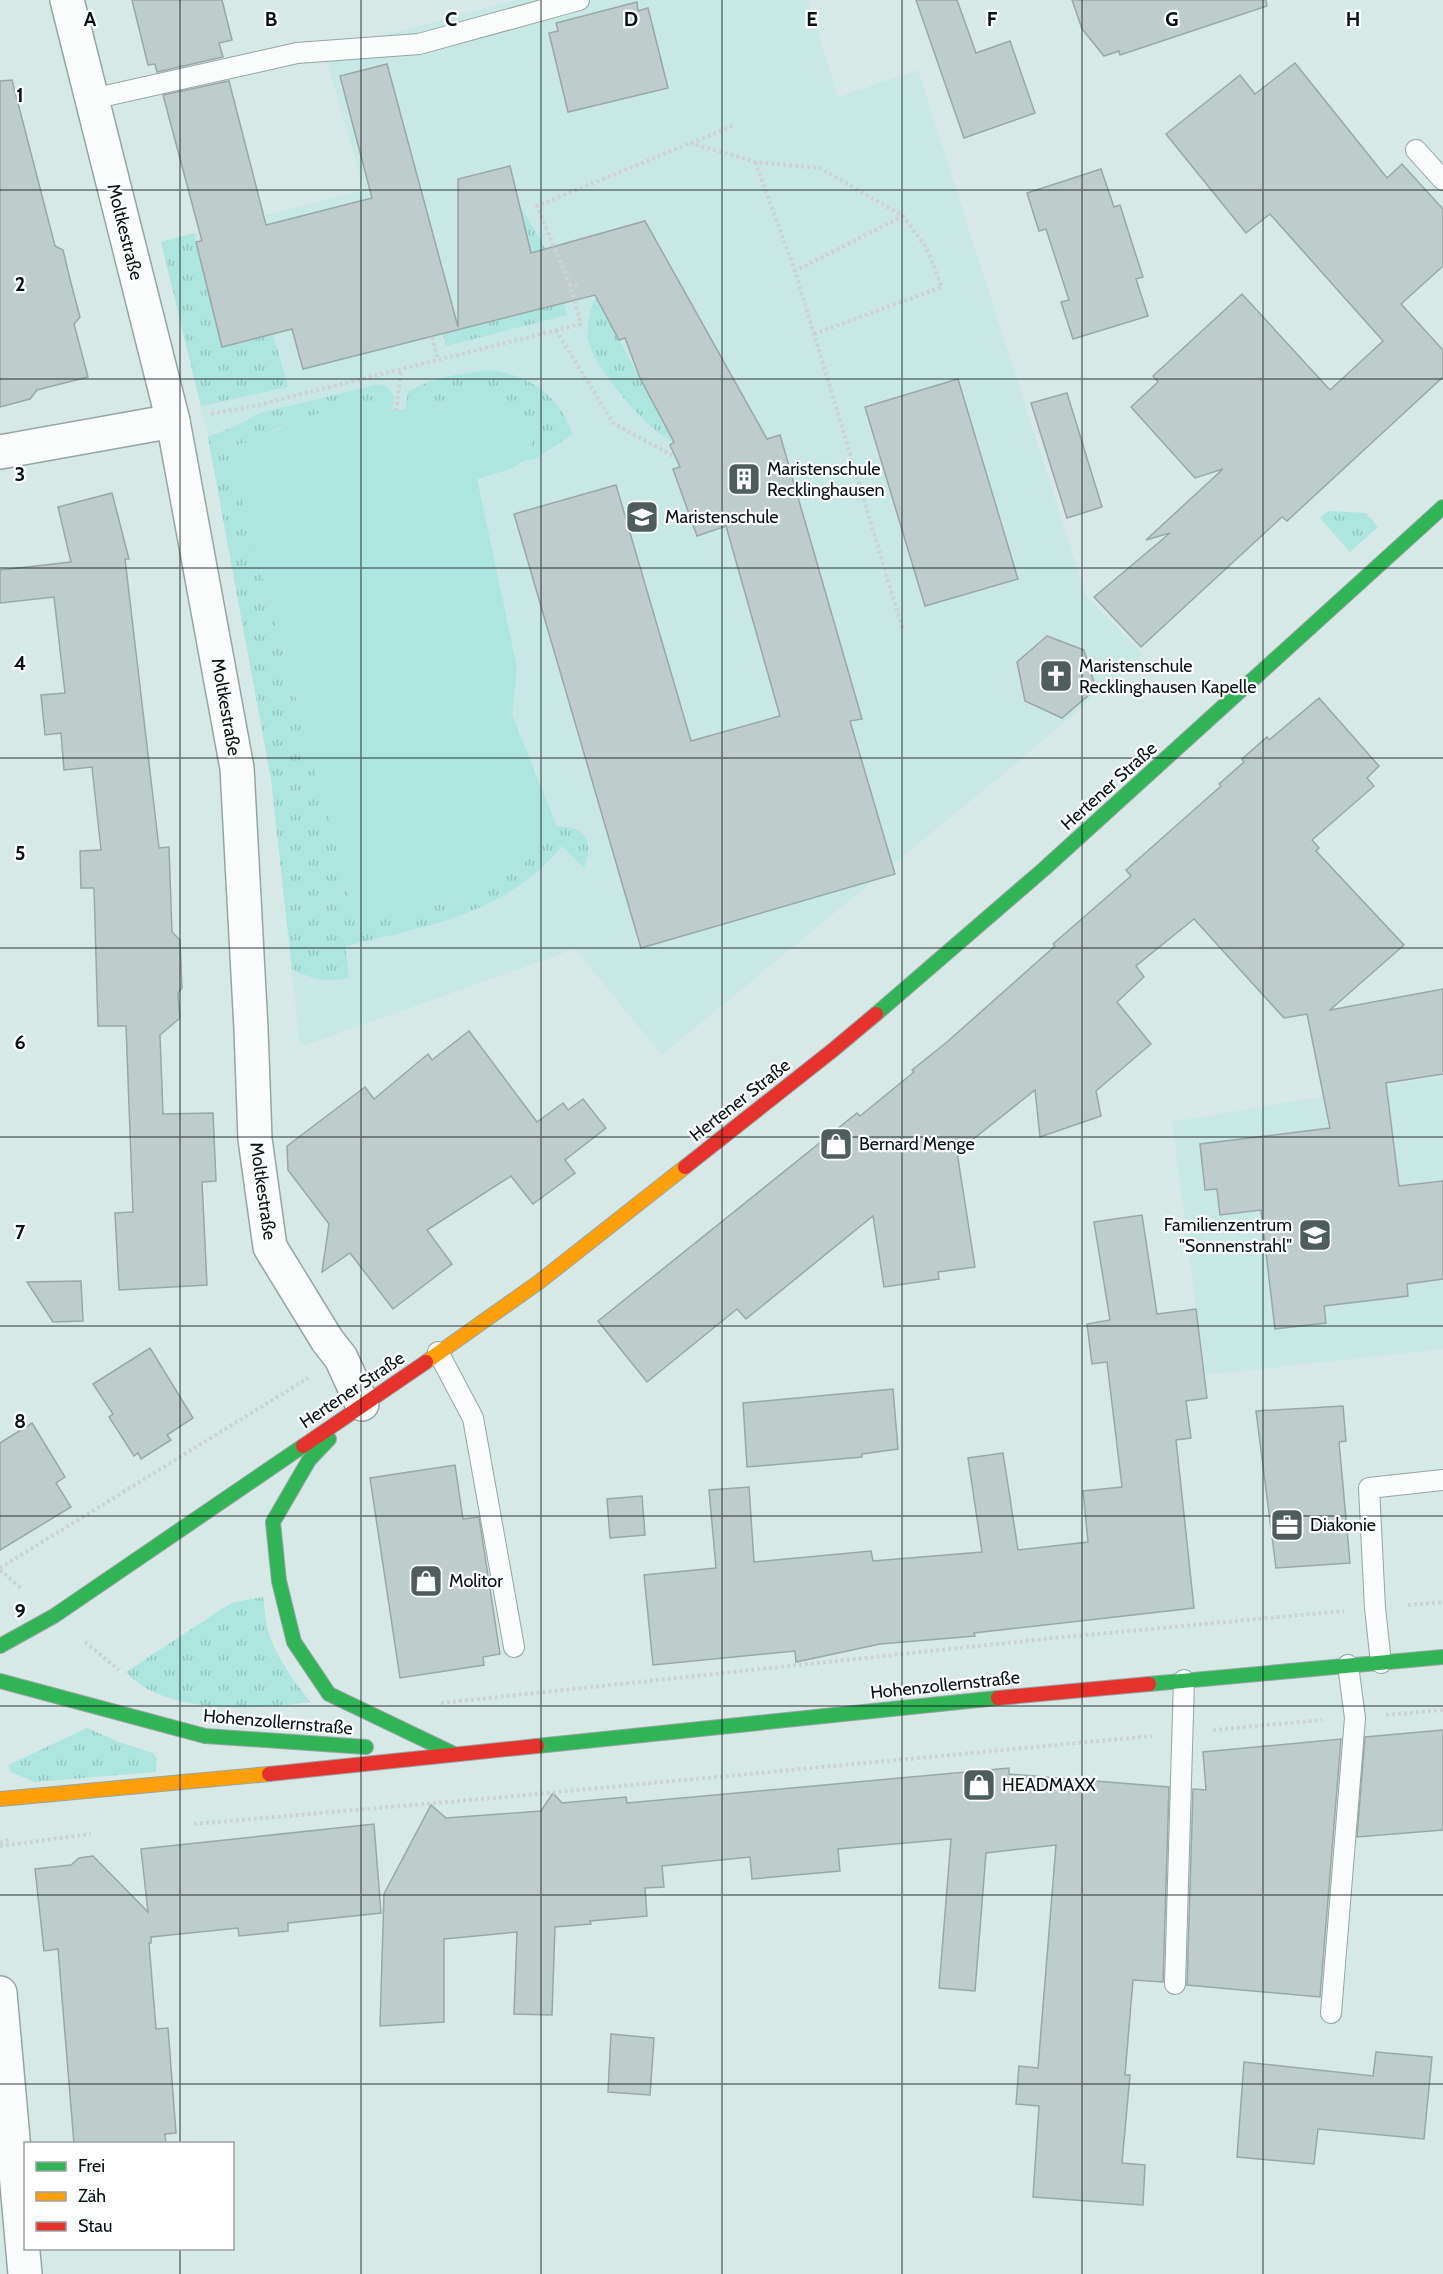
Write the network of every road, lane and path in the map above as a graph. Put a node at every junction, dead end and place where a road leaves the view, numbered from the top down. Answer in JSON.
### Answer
{"nodes":[{"id":1,"x":67,"y":0,"type":"edge"},
{"id":2,"x":579,"y":0,"type":"edge"},
{"id":3,"x":92,"y":99,"type":"junction"},
{"id":4,"x":735,"y":125,"type":"dead end"},
{"id":5,"x":690,"y":143,"type":"junction"},
{"id":6,"x":1416,"y":150,"type":"dead end"},
{"id":7,"x":756,"y":162,"type":"junction"},
{"id":8,"x":1443,"y":180,"type":"edge"},
{"id":9,"x":903,"y":216,"type":"junction"},
{"id":10,"x":795,"y":271,"type":"junction"},
{"id":11,"x":570,"y":285,"type":"junction"},
{"id":12,"x":580,"y":285,"type":"dead end"},
{"id":13,"x":556,"y":330,"type":"junction"},
{"id":14,"x":814,"y":334,"type":"junction"},
{"id":15,"x":432,"y":337,"type":"dead end"},
{"id":16,"x":438,"y":360,"type":"junction"},
{"id":17,"x":401,"y":370,"type":"junction"},
{"id":18,"x":396,"y":411,"type":"dead end"},
{"id":19,"x":173,"y":421,"type":"junction"},
{"id":20,"x":0,"y":452,"type":"edge"},
{"id":21,"x":675,"y":457,"type":"dead end"},
{"id":22,"x":1443,"y":507,"type":"edge"},
{"id":23,"x":903,"y":630,"type":"dead end"},
{"id":24,"x":438,"y":1352,"type":"junction"},
{"id":25,"x":341,"y":1358,"type":"junction"},
{"id":26,"x":362,"y":1404,"type":"junction"},
{"id":27,"x":1443,"y":1480,"type":"edge"},
{"id":28,"x":0,"y":1568,"type":"edge"},
{"id":29,"x":1443,"y":1602,"type":"edge"},
{"id":30,"x":1375,"y":1608,"type":"junction"},
{"id":31,"x":0,"y":1646,"type":"edge"},
{"id":32,"x":514,"y":1647,"type":"dead end"},
{"id":33,"x":1443,"y":1657,"type":"edge"},
{"id":34,"x":1381,"y":1663,"type":"junction"},
{"id":35,"x":1348,"y":1665,"type":"junction"},
{"id":36,"x":1184,"y":1680,"type":"junction"},
{"id":37,"x":0,"y":1681,"type":"edge"},
{"id":38,"x":438,"y":1703,"type":"dead end"},
{"id":39,"x":1443,"y":1710,"type":"edge"},
{"id":40,"x":1355,"y":1718,"type":"junction"},
{"id":41,"x":1184,"y":1732,"type":"junction"},
{"id":42,"x":452,"y":1753,"type":"junction"},
{"id":43,"x":0,"y":1799,"type":"edge"},
{"id":44,"x":185,"y":1825,"type":"dead end"},
{"id":45,"x":102,"y":1832,"type":"dead end"},
{"id":46,"x":0,"y":1846,"type":"edge"},
{"id":47,"x":1175,"y":1984,"type":"dead end"},
{"id":48,"x":0,"y":1993,"type":"edge"},
{"id":49,"x":1330,"y":2013,"type":"dead end"},
{"id":50,"x":25,"y":2274,"type":"edge"}],
"edges":[{"from":1,"to":3,"type":"street","name":"Moltkestraße"},
{"from":2,"to":3,"type":"lane"},
{"from":3,"to":19,"type":"street","name":"Moltkestraße"},
{"from":4,"to":5,"type":"path"},
{"from":5,"to":7,"type":"path"},
{"from":5,"to":11,"type":"path"},
{"from":6,"to":8,"type":"lane"},
{"from":7,"to":9,"type":"path"},
{"from":7,"to":10,"type":"path"},
{"from":9,"to":10,"type":"path"},
{"from":9,"to":14,"type":"path"},
{"from":10,"to":14,"type":"path"},
{"from":11,"to":12,"type":"path"},
{"from":11,"to":13,"type":"path"},
{"from":13,"to":16,"type":"path"},
{"from":13,"to":21,"type":"path"},
{"from":14,"to":23,"type":"path"},
{"from":15,"to":16,"type":"path"},
{"from":16,"to":17,"type":"path"},
{"from":17,"to":18,"type":"path"},
{"from":17,"to":19,"type":"path"},
{"from":19,"to":20,"type":"street"},
{"from":19,"to":25,"type":"street","name":"Moltkestraße"},
{"from":22,"to":24,"type":"main road","name":"Hertener Straße"},
{"from":24,"to":26,"type":"main road","name":"Hertener Straße"},
{"from":24,"to":32,"type":"lane"},
{"from":25,"to":26,"type":"street","name":"Moltkestraße"},
{"from":25,"to":28,"type":"path"},
{"from":26,"to":31,"type":"main road","name":"Hertener Straße"},
{"from":26,"to":42,"type":"main road","name":"Hohenzollernstraße"},
{"from":27,"to":30,"type":"lane"},
{"from":29,"to":30,"type":"path"},
{"from":30,"to":34,"type":"lane"},
{"from":30,"to":38,"type":"path"},
{"from":33,"to":34,"type":"main road","name":"Hohenzollernstraße"},
{"from":34,"to":35,"type":"main road","name":"Hohenzollernstraße"},
{"from":35,"to":36,"type":"main road","name":"Hohenzollernstraße"},
{"from":35,"to":40,"type":"lane"},
{"from":36,"to":41,"type":"lane"},
{"from":36,"to":42,"type":"main road","name":"Hohenzollernstraße"},
{"from":37,"to":42,"type":"main road","name":"Hohenzollernstraße"},
{"from":39,"to":40,"type":"path"},
{"from":40,"to":41,"type":"path"},
{"from":40,"to":49,"type":"lane"},
{"from":41,"to":44,"type":"path"},
{"from":41,"to":47,"type":"lane"},
{"from":42,"to":43,"type":"main road","name":"Hohenzollernstraße"},
{"from":45,"to":46,"type":"path"},
{"from":48,"to":50,"type":"street"}]}
